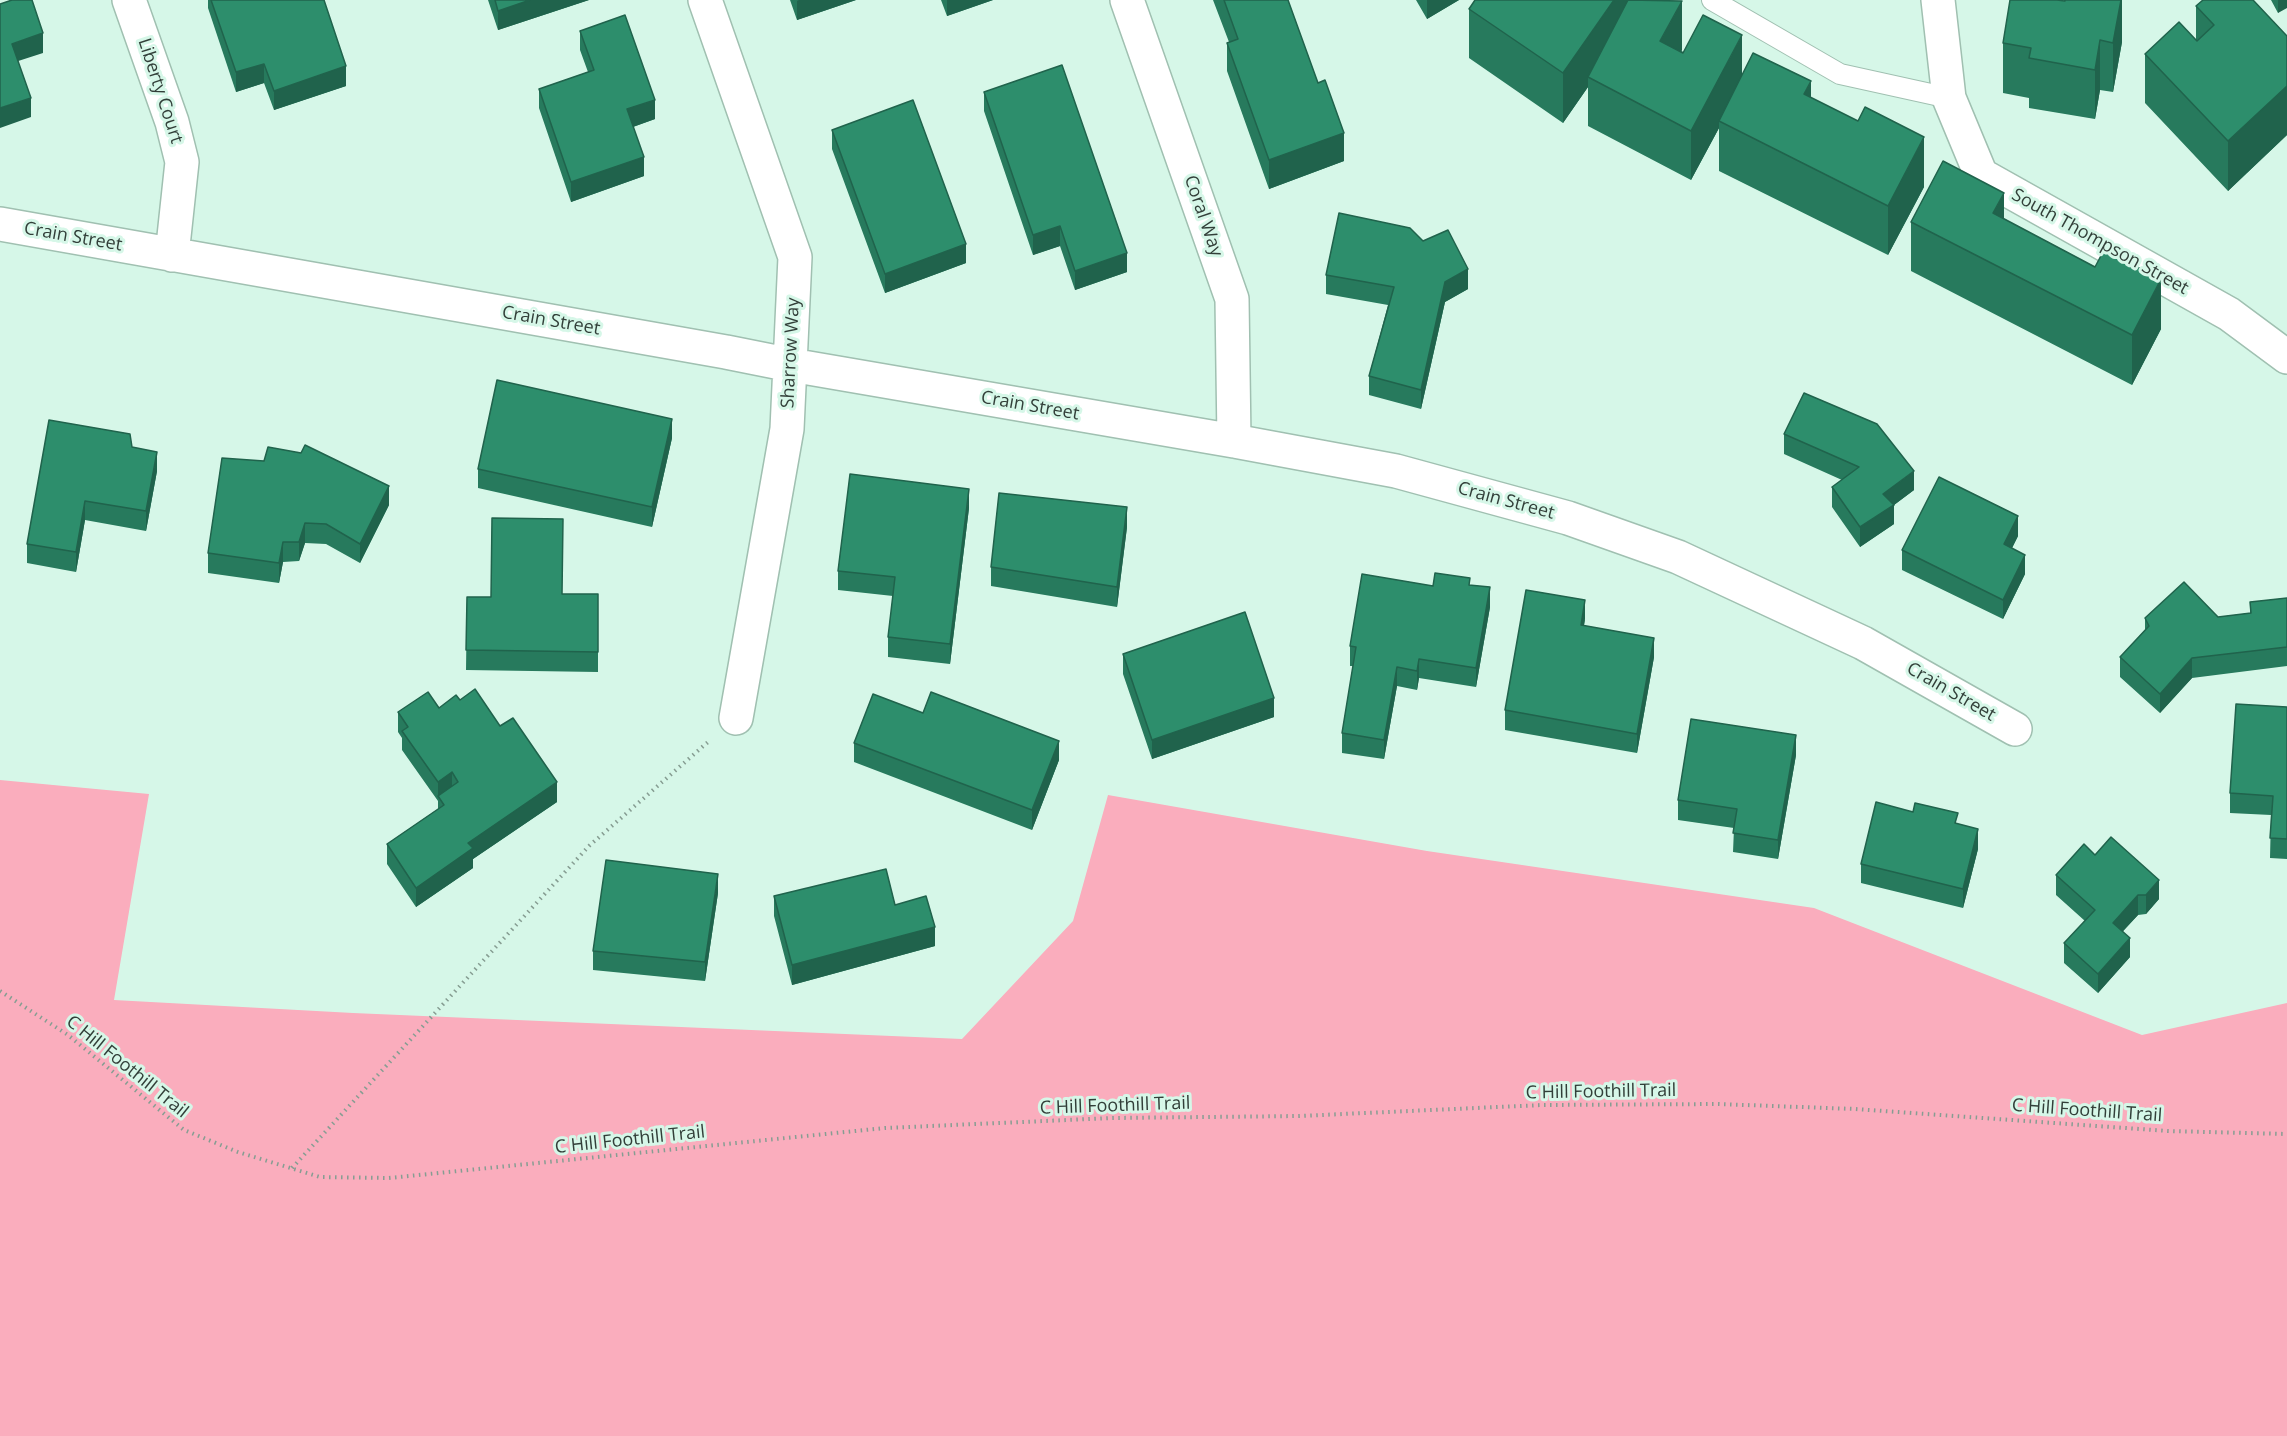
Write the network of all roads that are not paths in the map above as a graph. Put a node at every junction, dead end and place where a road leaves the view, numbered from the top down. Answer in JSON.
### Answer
{"nodes":[{"id":1,"x":129,"y":0,"type":"edge"},
{"id":2,"x":705,"y":0,"type":"edge"},
{"id":3,"x":1127,"y":0,"type":"edge"},
{"id":4,"x":1712,"y":0,"type":"edge"},
{"id":5,"x":1938,"y":0,"type":"edge"},
{"id":6,"x":1948,"y":98,"type":"junction"},
{"id":7,"x":0,"y":224,"type":"edge"},
{"id":8,"x":172,"y":255,"type":"junction"},
{"id":9,"x":2287,"y":357,"type":"edge"},
{"id":10,"x":791,"y":365,"type":"junction"},
{"id":11,"x":1234,"y":441,"type":"junction"},
{"id":12,"x":736,"y":718,"type":"road end"},
{"id":13,"x":2015,"y":729,"type":"dead end"}],
"edges":[{"from":1,"to":8,"type":"street","name":"Liberty Court"},
{"from":2,"to":10,"type":"street","name":"Sharrow Way"},
{"from":3,"to":11,"type":"street","name":"Coral Way"},
{"from":4,"to":6,"type":"lane"},
{"from":5,"to":6,"type":"street","name":"South Thompson Street"},
{"from":6,"to":9,"type":"street","name":"South Thompson Street"},
{"from":7,"to":8,"type":"street","name":"Crain Street"},
{"from":8,"to":10,"type":"street","name":"Crain Street"},
{"from":10,"to":11,"type":"street","name":"Crain Street"},
{"from":10,"to":12,"type":"street","name":"Sharrow Way"},
{"from":11,"to":13,"type":"street","name":"Crain Street"}]}
